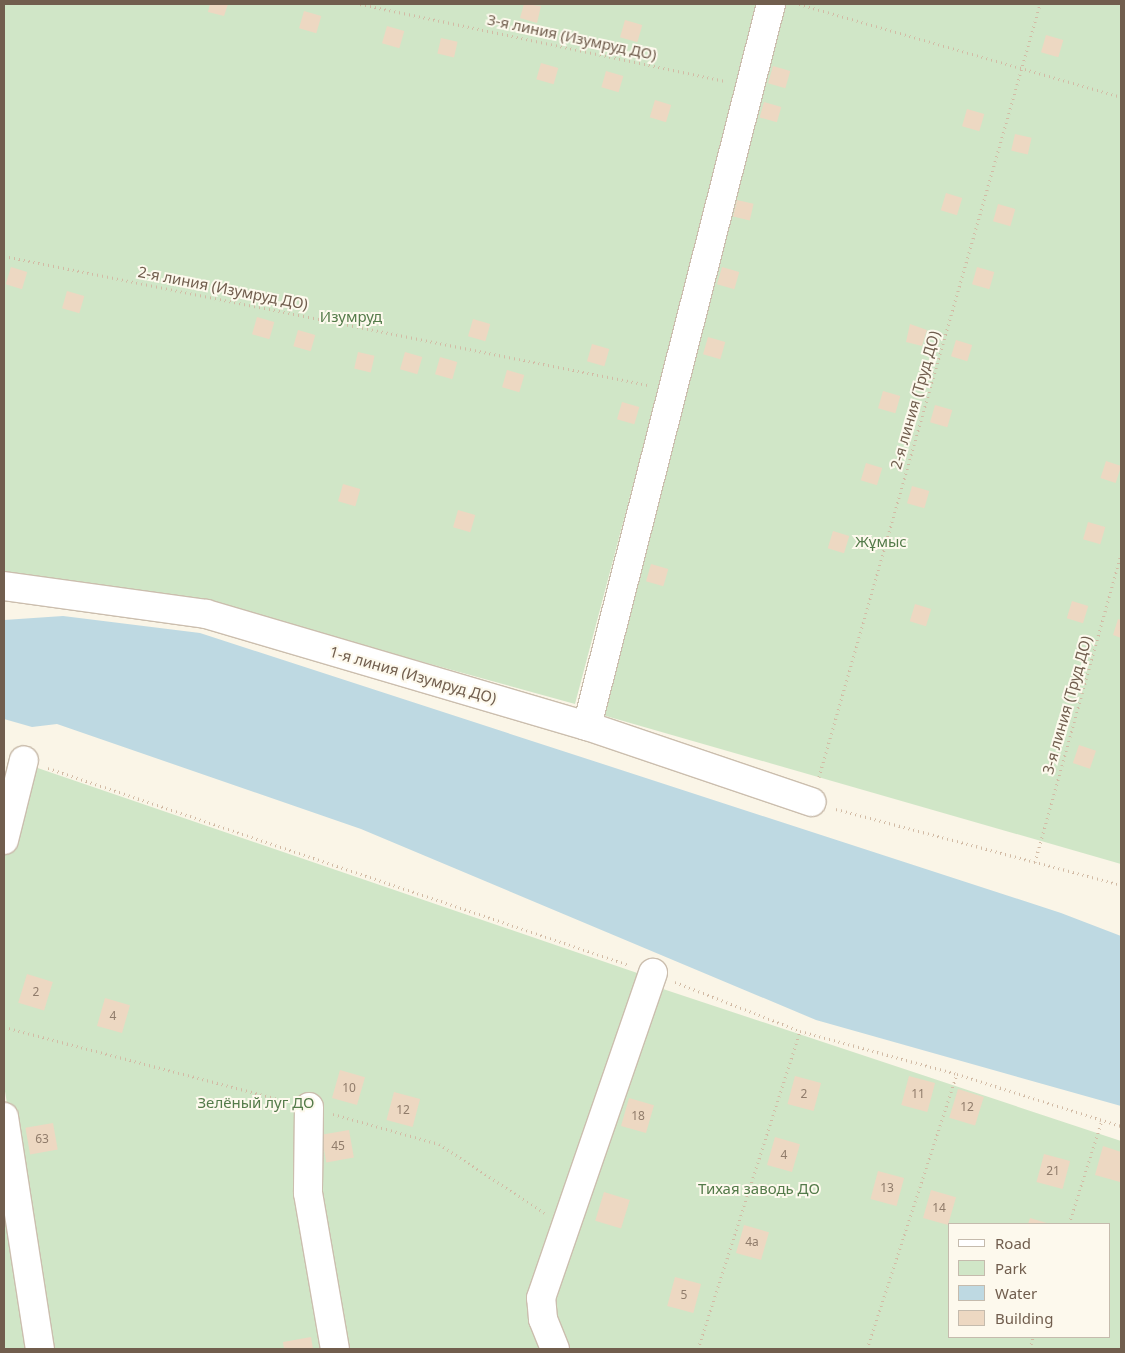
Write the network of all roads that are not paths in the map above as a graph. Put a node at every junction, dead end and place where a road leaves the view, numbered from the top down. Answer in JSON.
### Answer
{"nodes":[{"id":1,"x":771,"y":4,"type":"edge"},
{"id":2,"x":4,"y":586,"type":"edge"},
{"id":3,"x":587,"y":726,"type":"junction"},
{"id":4,"x":24,"y":760,"type":"road end"},
{"id":5,"x":812,"y":802,"type":"road end"},
{"id":6,"x":4,"y":840,"type":"edge"},
{"id":7,"x":653,"y":973,"type":"road end"},
{"id":8,"x":309,"y":1107,"type":"dead end"},
{"id":9,"x":4,"y":1117,"type":"edge"},
{"id":10,"x":40,"y":1349,"type":"edge"},
{"id":11,"x":335,"y":1349,"type":"edge"},
{"id":12,"x":555,"y":1349,"type":"edge"}],
"edges":[{"from":1,"to":3,"type":"street"},
{"from":2,"to":3,"type":"street","name":"1-я линия (Изумруд ДО)"},
{"from":3,"to":5,"type":"street","name":"1-я линия (Изумруд ДО)"},
{"from":4,"to":6,"type":"street"},
{"from":7,"to":12,"type":"street"},
{"from":8,"to":11,"type":"street"},
{"from":9,"to":10,"type":"street"}]}
